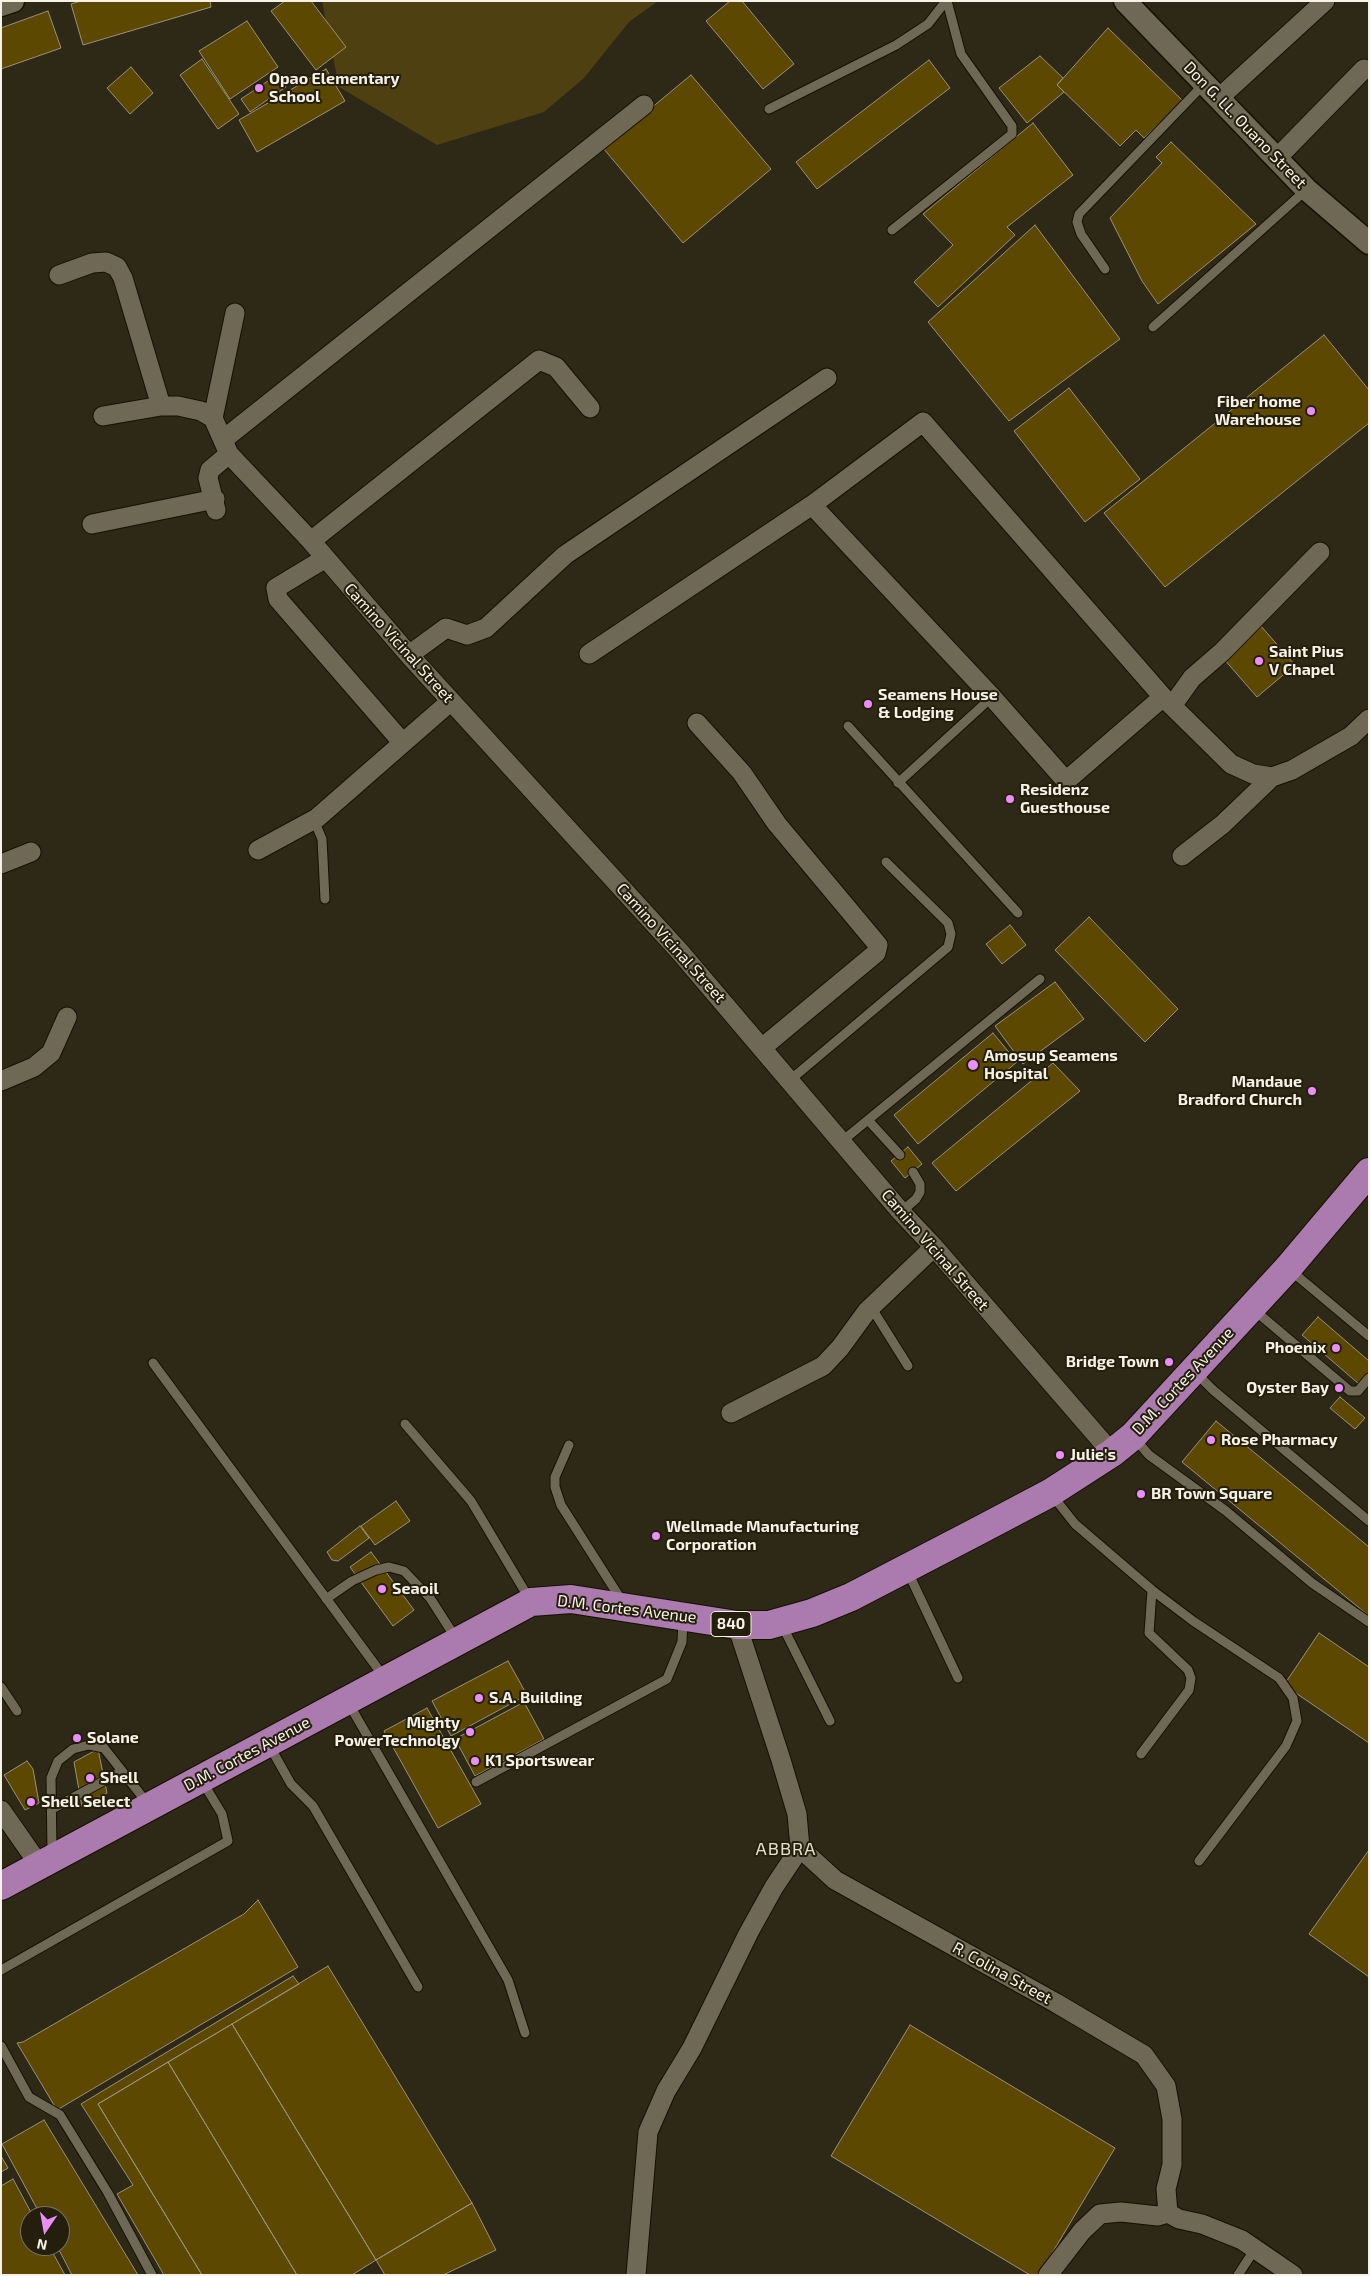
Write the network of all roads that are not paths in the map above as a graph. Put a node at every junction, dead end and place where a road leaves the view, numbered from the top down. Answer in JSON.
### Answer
{"nodes":[{"id":1,"x":13,"y":1,"type":"edge"},
{"id":2,"x":947,"y":1,"type":"edge"},
{"id":3,"x":1125,"y":1,"type":"edge"},
{"id":4,"x":1325,"y":1,"type":"edge"},
{"id":5,"x":1,"y":6,"type":"edge"},
{"id":6,"x":1364,"y":69,"type":"dead end"},
{"id":7,"x":1212,"y":91,"type":"junction"},
{"id":8,"x":644,"y":105,"type":"dead end"},
{"id":9,"x":769,"y":109,"type":"dead end"},
{"id":10,"x":1276,"y":158,"type":"junction"},
{"id":11,"x":1306,"y":190,"type":"junction"},
{"id":12,"x":892,"y":230,"type":"dead end"},
{"id":13,"x":1369,"y":243,"type":"edge"},
{"id":14,"x":1105,"y":269,"type":"dead end"},
{"id":15,"x":59,"y":275,"type":"dead end"},
{"id":16,"x":235,"y":313,"type":"dead end"},
{"id":17,"x":1153,"y":327,"type":"dead end"},
{"id":18,"x":827,"y":378,"type":"dead end"},
{"id":19,"x":161,"y":406,"type":"junction"},
{"id":20,"x":590,"y":408,"type":"dead end"},
{"id":21,"x":102,"y":416,"type":"dead end"},
{"id":22,"x":213,"y":418,"type":"junction"},
{"id":23,"x":226,"y":447,"type":"junction"},
{"id":24,"x":812,"y":505,"type":"junction"},
{"id":25,"x":92,"y":524,"type":"dead end"},
{"id":26,"x":311,"y":541,"type":"junction"},
{"id":27,"x":1320,"y":552,"type":"dead end"},
{"id":28,"x":324,"y":559,"type":"junction"},
{"id":29,"x":589,"y":654,"type":"dead end"},
{"id":30,"x":409,"y":655,"type":"junction"},
{"id":31,"x":992,"y":697,"type":"junction"},
{"id":32,"x":451,"y":701,"type":"junction"},
{"id":33,"x":1167,"y":702,"type":"junction"},
{"id":34,"x":1369,"y":719,"type":"edge"},
{"id":35,"x":697,"y":723,"type":"dead end"},
{"id":36,"x":848,"y":726,"type":"dead end"},
{"id":37,"x":402,"y":742,"type":"junction"},
{"id":38,"x":1272,"y":777,"type":"junction"},
{"id":39,"x":898,"y":783,"type":"junction"},
{"id":40,"x":317,"y":818,"type":"junction"},
{"id":41,"x":258,"y":850,"type":"dead end"},
{"id":42,"x":31,"y":852,"type":"dead end"},
{"id":43,"x":1182,"y":856,"type":"dead end"},
{"id":44,"x":886,"y":862,"type":"dead end"},
{"id":45,"x":1,"y":864,"type":"edge"},
{"id":46,"x":325,"y":898,"type":"dead end"},
{"id":47,"x":1018,"y":913,"type":"dead end"},
{"id":48,"x":1040,"y":979,"type":"dead end"},
{"id":49,"x":67,"y":1017,"type":"dead end"},
{"id":50,"x":763,"y":1047,"type":"junction"},
{"id":51,"x":789,"y":1080,"type":"junction"},
{"id":52,"x":1,"y":1081,"type":"edge"},
{"id":53,"x":868,"y":1120,"type":"junction"},
{"id":54,"x":841,"y":1142,"type":"junction"},
{"id":55,"x":900,"y":1155,"type":"dead end"},
{"id":56,"x":913,"y":1172,"type":"dead end"},
{"id":57,"x":1369,"y":1172,"type":"edge"},
{"id":58,"x":901,"y":1212,"type":"junction"},
{"id":59,"x":934,"y":1247,"type":"junction"},
{"id":60,"x":1288,"y":1268,"type":"junction"},
{"id":61,"x":871,"y":1307,"type":"junction"},
{"id":62,"x":1251,"y":1308,"type":"junction"},
{"id":63,"x":1369,"y":1336,"type":"edge"},
{"id":64,"x":152,"y":1363,"type":"dead end"},
{"id":65,"x":908,"y":1366,"type":"dead end"},
{"id":66,"x":1193,"y":1370,"type":"junction"},
{"id":67,"x":1369,"y":1378,"type":"edge"},
{"id":68,"x":730,"y":1413,"type":"dead end"},
{"id":69,"x":405,"y":1424,"type":"dead end"},
{"id":70,"x":1132,"y":1436,"type":"junction"},
{"id":71,"x":569,"y":1445,"type":"dead end"},
{"id":72,"x":1112,"y":1453,"type":"junction"},
{"id":73,"x":1050,"y":1493,"type":"junction"},
{"id":74,"x":1369,"y":1520,"type":"edge"},
{"id":75,"x":906,"y":1569,"type":"junction"},
{"id":76,"x":1152,"y":1590,"type":"junction"},
{"id":77,"x":326,"y":1599,"type":"junction"},
{"id":78,"x":531,"y":1602,"type":"junction"},
{"id":79,"x":626,"y":1607,"type":"junction"},
{"id":80,"x":683,"y":1616,"type":"junction"},
{"id":81,"x":781,"y":1622,"type":"junction"},
{"id":82,"x":1369,"y":1622,"type":"edge"},
{"id":83,"x":737,"y":1625,"type":"junction"},
{"id":84,"x":458,"y":1640,"type":"junction"},
{"id":85,"x":958,"y":1678,"type":"dead end"},
{"id":86,"x":385,"y":1679,"type":"junction"},
{"id":87,"x":1,"y":1687,"type":"edge"},
{"id":88,"x":346,"y":1700,"type":"junction"},
{"id":89,"x":17,"y":1710,"type":"dead end"},
{"id":90,"x":830,"y":1722,"type":"dead end"},
{"id":91,"x":268,"y":1743,"type":"junction"},
{"id":92,"x":1141,"y":1754,"type":"dead end"},
{"id":93,"x":122,"y":1771,"type":"junction"},
{"id":94,"x":201,"y":1778,"type":"junction"},
{"id":95,"x":476,"y":1782,"type":"dead end"},
{"id":96,"x":150,"y":1806,"type":"junction"},
{"id":97,"x":52,"y":1809,"type":"junction"},
{"id":98,"x":1,"y":1810,"type":"edge"},
{"id":99,"x":800,"y":1848,"type":"junction"},
{"id":100,"x":46,"y":1862,"type":"junction"},
{"id":101,"x":1199,"y":1862,"type":"dead end"},
{"id":102,"x":1,"y":1886,"type":"edge"},
{"id":103,"x":1,"y":1970,"type":"edge"},
{"id":104,"x":418,"y":1987,"type":"dead end"},
{"id":105,"x":525,"y":2033,"type":"dead end"},
{"id":106,"x":1,"y":2046,"type":"edge"},
{"id":107,"x":1168,"y":2213,"type":"junction"},
{"id":108,"x":1254,"y":2249,"type":"junction"},
{"id":109,"x":152,"y":2275,"type":"edge"},
{"id":110,"x":636,"y":2275,"type":"edge"},
{"id":111,"x":1048,"y":2275,"type":"edge"},
{"id":112,"x":1238,"y":2275,"type":"edge"},
{"id":113,"x":1293,"y":2275,"type":"edge"}],
"edges":[{"from":1,"to":5,"type":"street"},
{"from":2,"to":9,"type":"lane"},
{"from":2,"to":12,"type":"lane"},
{"from":3,"to":7,"type":"street","name":"Don G. LL. Ouano Street"},
{"from":4,"to":7,"type":"street"},
{"from":6,"to":10,"type":"street"},
{"from":7,"to":10,"type":"street","name":"Don G. LL. Ouano Street"},
{"from":7,"to":14,"type":"lane"},
{"from":8,"to":23,"type":"street"},
{"from":10,"to":11,"type":"street","name":"Don G. LL. Ouano Street"},
{"from":11,"to":13,"type":"street","name":"Don G. LL. Ouano Street"},
{"from":11,"to":17,"type":"lane"},
{"from":15,"to":19,"type":"street"},
{"from":16,"to":22,"type":"street"},
{"from":18,"to":30,"type":"street"},
{"from":19,"to":21,"type":"street"},
{"from":19,"to":22,"type":"street"},
{"from":20,"to":26,"type":"street"},
{"from":22,"to":23,"type":"street","name":"Camino Vicinal Street"},
{"from":23,"to":25,"type":"street"},
{"from":23,"to":26,"type":"street","name":"Camino Vicinal Street"},
{"from":24,"to":29,"type":"street"},
{"from":24,"to":31,"type":"street"},
{"from":24,"to":33,"type":"street"},
{"from":26,"to":28,"type":"street","name":"Camino Vicinal Street"},
{"from":27,"to":33,"type":"street"},
{"from":28,"to":30,"type":"street","name":"Camino Vicinal Street"},
{"from":28,"to":37,"type":"street"},
{"from":30,"to":32,"type":"street","name":"Camino Vicinal Street"},
{"from":31,"to":33,"type":"street"},
{"from":31,"to":39,"type":"lane"},
{"from":32,"to":37,"type":"street"},
{"from":32,"to":50,"type":"street","name":"Camino Vicinal Street"},
{"from":33,"to":38,"type":"street"},
{"from":34,"to":38,"type":"street"},
{"from":35,"to":50,"type":"street"},
{"from":36,"to":39,"type":"lane"},
{"from":37,"to":40,"type":"street"},
{"from":38,"to":43,"type":"street"},
{"from":39,"to":47,"type":"lane"},
{"from":40,"to":41,"type":"street"},
{"from":40,"to":46,"type":"lane"},
{"from":42,"to":45,"type":"street"},
{"from":44,"to":51,"type":"lane"},
{"from":48,"to":53,"type":"lane"},
{"from":49,"to":52,"type":"street"},
{"from":50,"to":51,"type":"street","name":"Camino Vicinal Street"},
{"from":51,"to":54,"type":"street","name":"Camino Vicinal Street"},
{"from":53,"to":54,"type":"lane"},
{"from":53,"to":55,"type":"lane"},
{"from":54,"to":58,"type":"street","name":"Camino Vicinal Street"},
{"from":56,"to":58,"type":"lane"},
{"from":57,"to":60,"type":"highway","name":"D.M. Cortes Avenue","number":"840"},
{"from":58,"to":59,"type":"street","name":"Camino Vicinal Street"},
{"from":59,"to":61,"type":"street"},
{"from":59,"to":72,"type":"street","name":"Camino Vicinal Street"},
{"from":60,"to":62,"type":"highway","name":"D.M. Cortes Avenue","number":"840"},
{"from":60,"to":63,"type":"lane"},
{"from":61,"to":65,"type":"lane"},
{"from":61,"to":68,"type":"street"},
{"from":62,"to":66,"type":"highway","name":"D.M. Cortes Avenue","number":"840"},
{"from":62,"to":67,"type":"lane"},
{"from":64,"to":77,"type":"lane"},
{"from":66,"to":70,"type":"highway","name":"D.M. Cortes Avenue","number":"840"},
{"from":66,"to":74,"type":"lane"},
{"from":69,"to":78,"type":"lane"},
{"from":70,"to":72,"type":"highway","name":"D.M. Cortes Avenue","number":"840"},
{"from":70,"to":82,"type":"lane"},
{"from":71,"to":79,"type":"lane"},
{"from":72,"to":73,"type":"highway","name":"D.M. Cortes Avenue","number":"840"},
{"from":73,"to":75,"type":"highway","name":"D.M. Cortes Avenue","number":"840"},
{"from":73,"to":76,"type":"lane"},
{"from":75,"to":81,"type":"highway","name":"D.M. Cortes Avenue","number":"840"},
{"from":75,"to":85,"type":"lane"},
{"from":76,"to":92,"type":"lane"},
{"from":76,"to":101,"type":"lane"},
{"from":77,"to":84,"type":"lane"},
{"from":77,"to":86,"type":"lane"},
{"from":78,"to":79,"type":"highway","name":"D.M. Cortes Avenue","number":"840"},
{"from":78,"to":84,"type":"highway","name":"D.M. Cortes Avenue","number":"840"},
{"from":79,"to":80,"type":"highway","name":"D.M. Cortes Avenue","number":"840"},
{"from":80,"to":83,"type":"highway","name":"D.M. Cortes Avenue","number":"840"},
{"from":80,"to":95,"type":"lane"},
{"from":81,"to":83,"type":"highway","name":"D.M. Cortes Avenue","number":"840"},
{"from":81,"to":90,"type":"lane"},
{"from":83,"to":99,"type":"street"},
{"from":84,"to":86,"type":"highway","name":"D.M. Cortes Avenue","number":"840"},
{"from":86,"to":88,"type":"highway","name":"D.M. Cortes Avenue","number":"840"},
{"from":87,"to":89,"type":"lane"},
{"from":88,"to":91,"type":"highway","name":"D.M. Cortes Avenue","number":"840"},
{"from":88,"to":105,"type":"lane"},
{"from":91,"to":94,"type":"highway","name":"D.M. Cortes Avenue","number":"840"},
{"from":91,"to":104,"type":"lane"},
{"from":93,"to":96,"type":"lane"},
{"from":93,"to":97,"type":"lane"},
{"from":93,"to":97,"type":"lane"},
{"from":94,"to":96,"type":"highway","name":"D.M. Cortes Avenue","number":"840"},
{"from":94,"to":103,"type":"lane"},
{"from":96,"to":100,"type":"highway","name":"D.M. Cortes Avenue","number":"840"},
{"from":97,"to":100,"type":"lane"},
{"from":98,"to":100,"type":"street"},
{"from":99,"to":107,"type":"street","name":"R. Colina Street"},
{"from":99,"to":110,"type":"street"},
{"from":100,"to":102,"type":"highway","name":"D.M. Cortes Avenue","number":"840"},
{"from":106,"to":109,"type":"lane"},
{"from":107,"to":108,"type":"street"},
{"from":107,"to":111,"type":"street"},
{"from":108,"to":112,"type":"lane"},
{"from":108,"to":113,"type":"street"}]}
